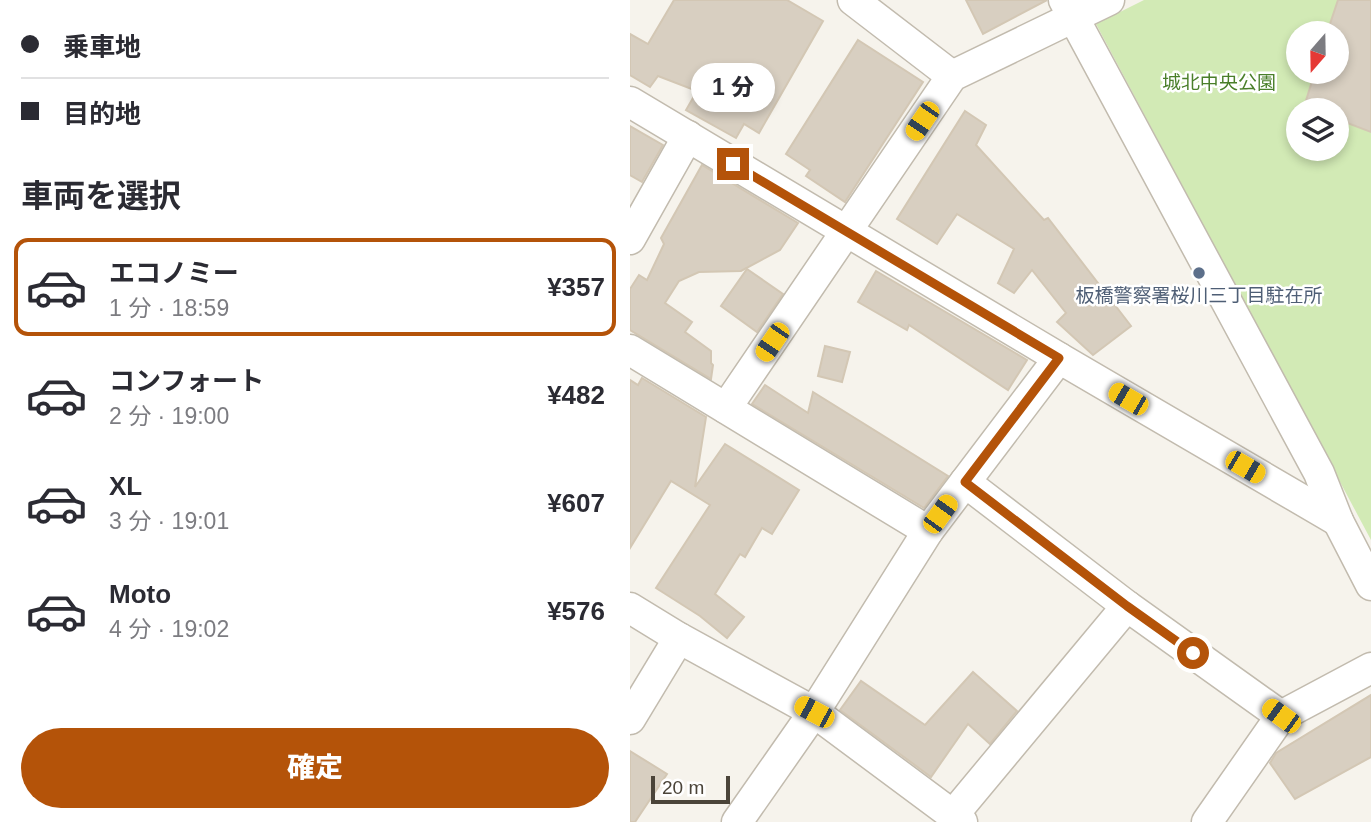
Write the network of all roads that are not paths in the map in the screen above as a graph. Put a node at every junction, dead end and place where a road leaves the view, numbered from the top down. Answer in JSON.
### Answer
{"nodes":[{"id":1,"x":853,"y":0,"type":"edge"},
{"id":2,"x":1109,"y":0,"type":"edge"},
{"id":3,"x":1069,"y":9,"type":"edge"},
{"id":4,"x":952,"y":76,"type":"junction"},
{"id":5,"x":630,"y":102,"type":"edge"},
{"id":6,"x":688,"y":136,"type":"junction"},
{"id":7,"x":847,"y":231,"type":"junction"},
{"id":8,"x":630,"y":239,"type":"edge"},
{"id":9,"x":630,"y":350,"type":"edge"},
{"id":10,"x":1059,"y":358,"type":"junction"},
{"id":11,"x":726,"y":408,"type":"junction"},
{"id":12,"x":965,"y":482,"type":"junction"},
{"id":13,"x":1338,"y":521,"type":"junction"},
{"id":14,"x":928,"y":531,"type":"junction"},
{"id":15,"x":1371,"y":585,"type":"edge"},
{"id":16,"x":1127,"y":606,"type":"junction"},
{"id":17,"x":630,"y":608,"type":"edge"},
{"id":18,"x":679,"y":638,"type":"junction"},
{"id":19,"x":1371,"y":668,"type":"edge"},
{"id":20,"x":814,"y":712,"type":"junction"},
{"id":21,"x":1281,"y":716,"type":"junction"},
{"id":22,"x":630,"y":719,"type":"edge"},
{"id":23,"x":958,"y":819,"type":"edge"},
{"id":24,"x":737,"y":822,"type":"edge"},
{"id":25,"x":1207,"y":822,"type":"edge"}],
"edges":[{"from":1,"to":4,"type":"street"},
{"from":2,"to":3,"type":"street"},
{"from":3,"to":4,"type":"street"},
{"from":3,"to":13,"type":"street"},
{"from":4,"to":7,"type":"street"},
{"from":5,"to":6,"type":"street"},
{"from":6,"to":7,"type":"street"},
{"from":6,"to":8,"type":"street"},
{"from":7,"to":10,"type":"street"},
{"from":7,"to":11,"type":"street"},
{"from":9,"to":11,"type":"street"},
{"from":10,"to":12,"type":"street"},
{"from":10,"to":13,"type":"street"},
{"from":11,"to":14,"type":"street"},
{"from":12,"to":14,"type":"street"},
{"from":12,"to":16,"type":"street"},
{"from":13,"to":15,"type":"street"},
{"from":14,"to":20,"type":"street"},
{"from":16,"to":21,"type":"street"},
{"from":16,"to":23,"type":"street"},
{"from":17,"to":18,"type":"street"},
{"from":18,"to":20,"type":"street"},
{"from":18,"to":22,"type":"street"},
{"from":19,"to":21,"type":"street"},
{"from":20,"to":23,"type":"street"},
{"from":20,"to":24,"type":"street"},
{"from":21,"to":25,"type":"street"}]}
